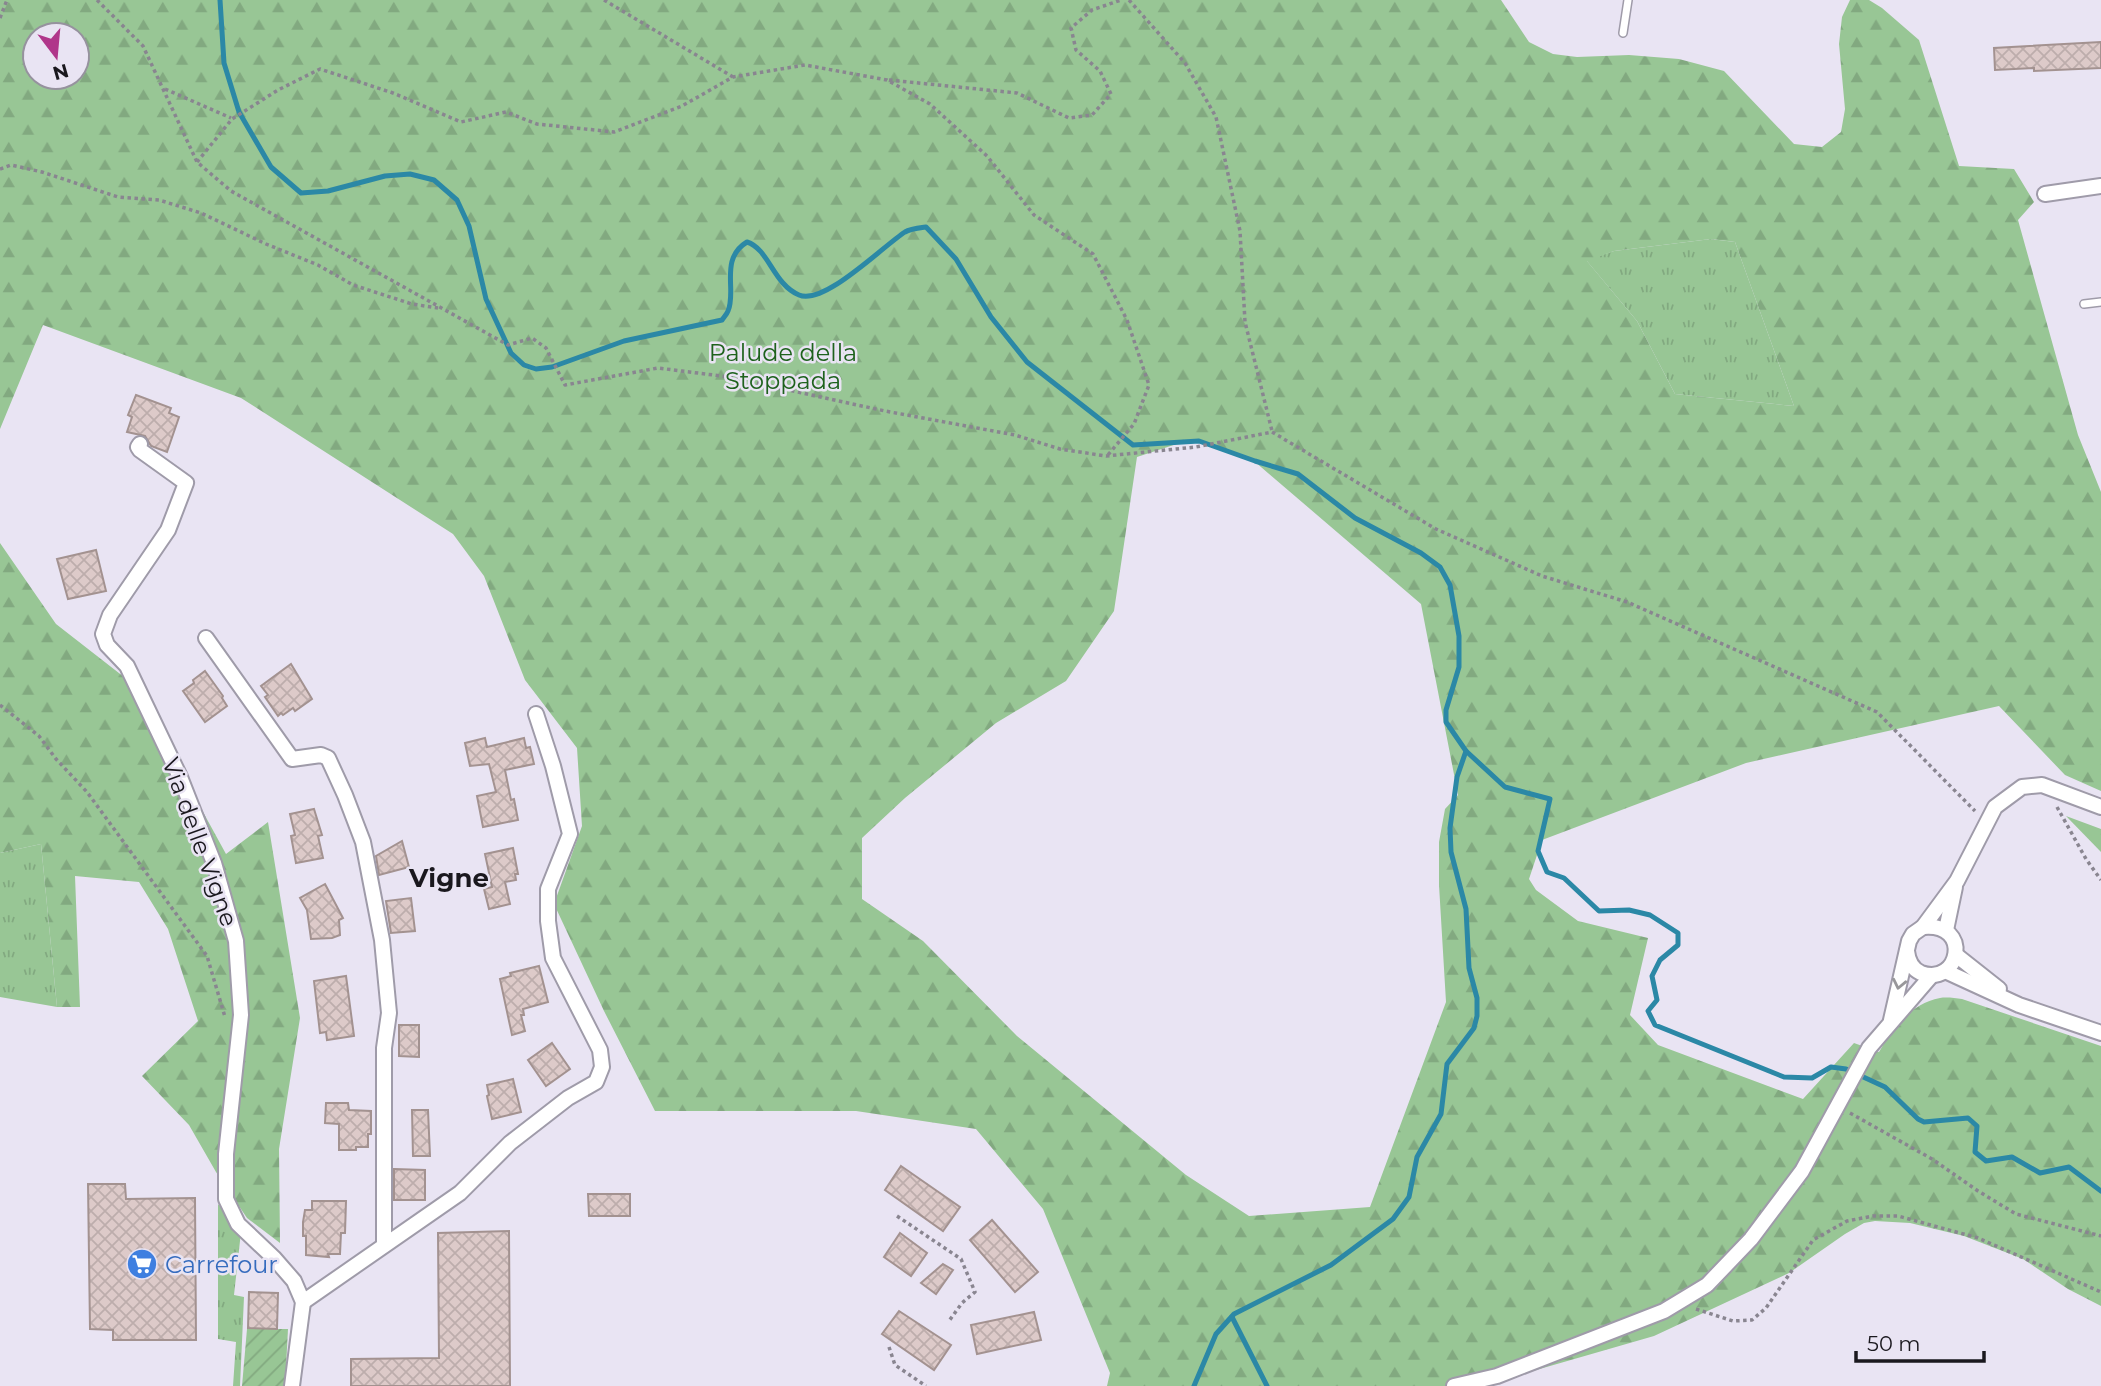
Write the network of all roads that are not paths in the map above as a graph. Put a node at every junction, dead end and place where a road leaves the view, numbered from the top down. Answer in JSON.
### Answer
{"nodes":[{"id":1,"x":1628,"y":0,"type":"edge"},
{"id":2,"x":1623,"y":33,"type":"dead end"},
{"id":3,"x":2101,"y":186,"type":"edge"},
{"id":4,"x":2045,"y":194,"type":"dead end"},
{"id":5,"x":2101,"y":302,"type":"edge"},
{"id":6,"x":2084,"y":304,"type":"dead end"},
{"id":7,"x":140,"y":444,"type":"dead end"},
{"id":8,"x":206,"y":638,"type":"dead end"},
{"id":9,"x":536,"y":714,"type":"dead end"},
{"id":10,"x":2101,"y":807,"type":"edge"},
{"id":11,"x":1957,"y":881,"type":"junction"},
{"id":12,"x":1923,"y":927,"type":"junction"},
{"id":13,"x":1946,"y":930,"type":"junction"},
{"id":14,"x":1907,"y":946,"type":"junction"},
{"id":15,"x":1956,"y":956,"type":"junction"},
{"id":16,"x":1938,"y":973,"type":"junction"},
{"id":17,"x":2020,"y":1005,"type":"junction"},
{"id":18,"x":1891,"y":1021,"type":"junction"},
{"id":19,"x":2101,"y":1033,"type":"edge"},
{"id":20,"x":384,"y":1245,"type":"junction"},
{"id":21,"x":303,"y":1302,"type":"junction"},
{"id":22,"x":292,"y":1386,"type":"edge"},
{"id":23,"x":1454,"y":1386,"type":"edge"}],
"edges":[{"from":1,"to":2,"type":"lane"},
{"from":3,"to":4,"type":"street"},
{"from":5,"to":6,"type":"lane"},
{"from":7,"to":21,"type":"street","name":"Via delle Vigne"},
{"from":8,"to":20,"type":"street"},
{"from":9,"to":20,"type":"street"},
{"from":10,"to":11,"type":"street"},
{"from":11,"to":12,"type":"street"},
{"from":11,"to":13,"type":"street"},
{"from":12,"to":13,"type":"street"},
{"from":12,"to":14,"type":"street"},
{"from":13,"to":15,"type":"street"},
{"from":14,"to":16,"type":"street"},
{"from":14,"to":18,"type":"street","one_way":true},
{"from":15,"to":16,"type":"street"},
{"from":15,"to":17,"type":"street"},
{"from":16,"to":17,"type":"street"},
{"from":16,"to":18,"type":"street"},
{"from":17,"to":19,"type":"street"},
{"from":18,"to":23,"type":"street"},
{"from":20,"to":21,"type":"street"},
{"from":21,"to":22,"type":"street"}]}
